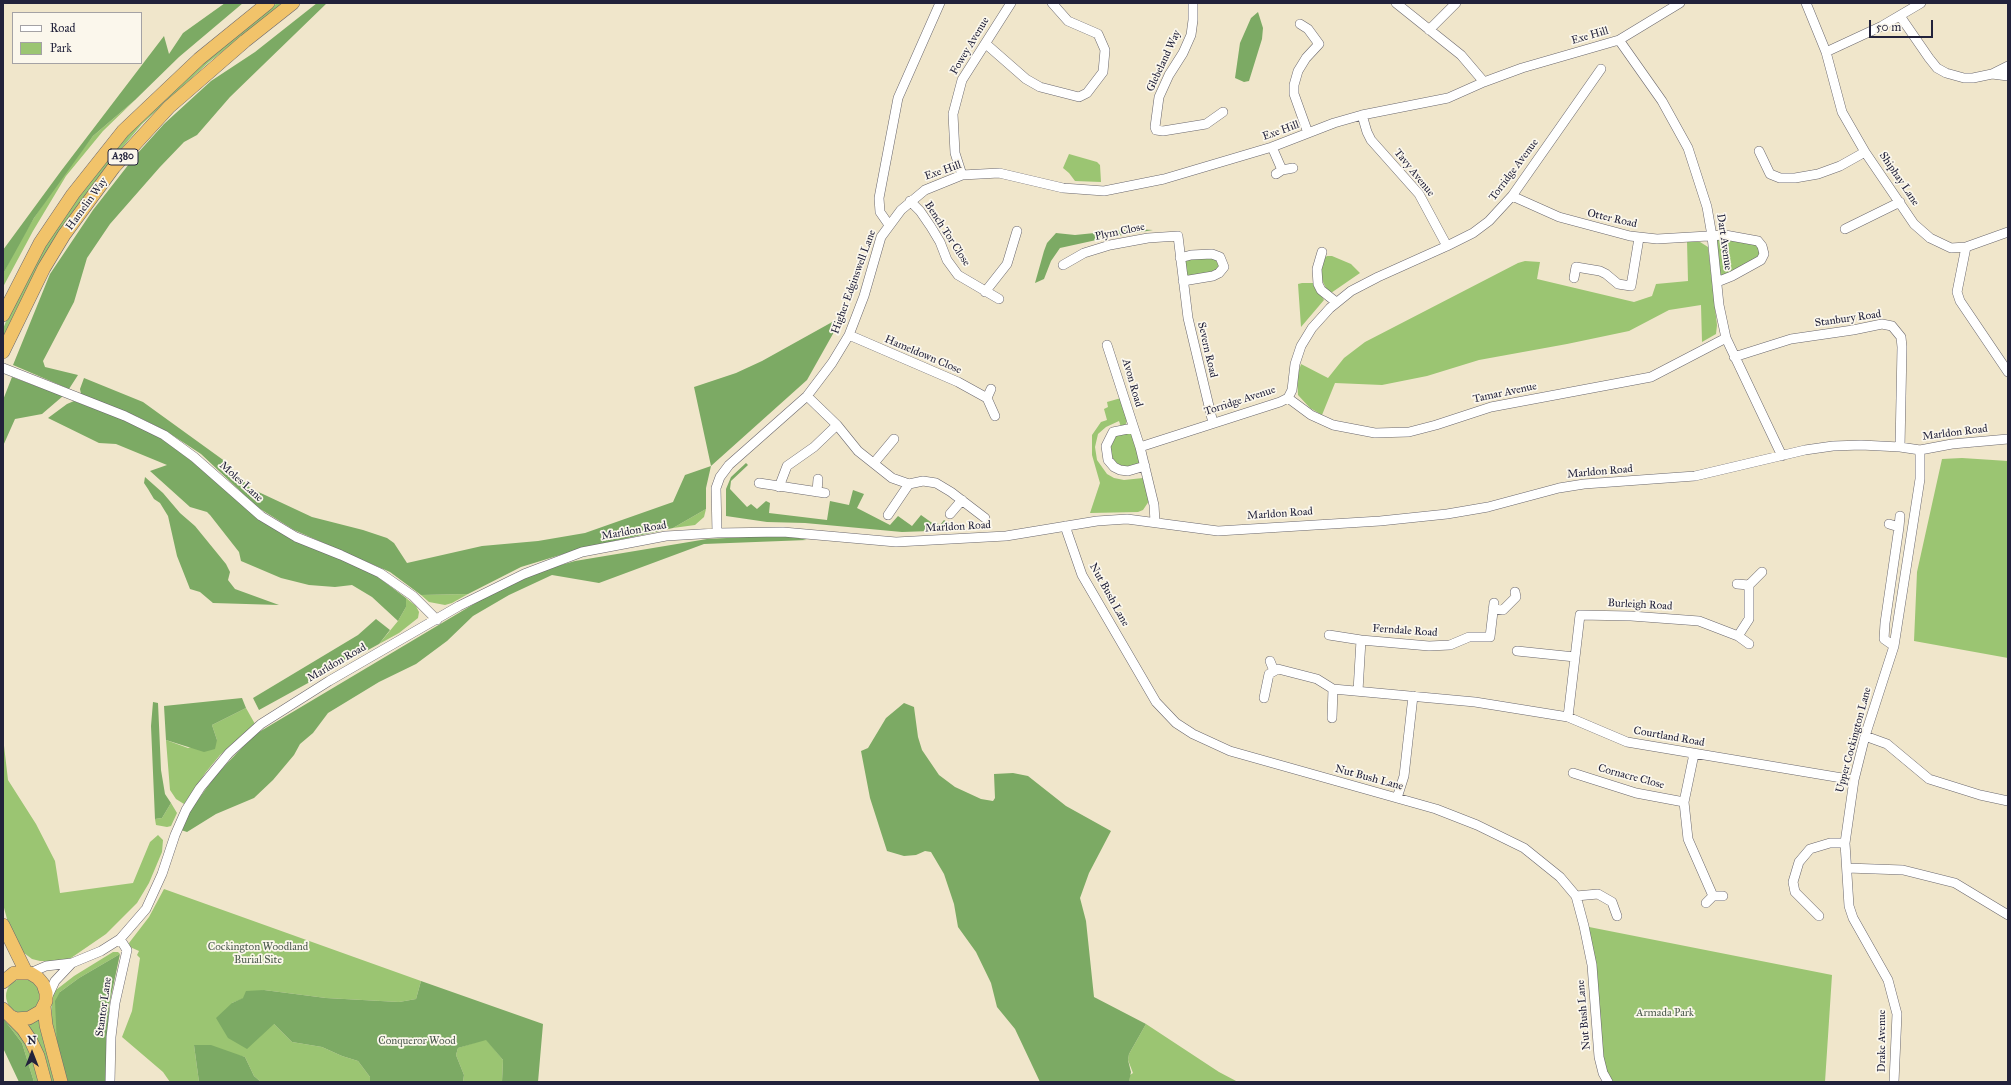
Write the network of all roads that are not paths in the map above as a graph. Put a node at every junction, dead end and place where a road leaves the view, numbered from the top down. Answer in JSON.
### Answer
{"nodes":[{"id":1,"x":268,"y":3,"type":"edge"},
{"id":2,"x":293,"y":3,"type":"edge"},
{"id":3,"x":940,"y":3,"type":"edge"},
{"id":4,"x":1011,"y":3,"type":"edge"},
{"id":5,"x":1052,"y":3,"type":"edge"},
{"id":6,"x":1193,"y":3,"type":"edge"},
{"id":7,"x":1396,"y":3,"type":"edge"},
{"id":8,"x":1456,"y":3,"type":"edge"},
{"id":9,"x":1680,"y":3,"type":"edge"},
{"id":10,"x":1806,"y":3,"type":"edge"},
{"id":11,"x":1921,"y":3,"type":"edge"},
{"id":12,"x":1900,"y":16,"type":"junction"},
{"id":13,"x":1300,"y":24,"type":"dead end"},
{"id":14,"x":1429,"y":30,"type":"junction"},
{"id":15,"x":1619,"y":40,"type":"junction"},
{"id":16,"x":986,"y":44,"type":"junction"},
{"id":17,"x":1826,"y":52,"type":"junction"},
{"id":18,"x":2008,"y":66,"type":"edge"},
{"id":19,"x":1601,"y":69,"type":"dead end"},
{"id":20,"x":1992,"y":74,"type":"junction"},
{"id":21,"x":2008,"y":76,"type":"edge"},
{"id":22,"x":1484,"y":82,"type":"junction"},
{"id":23,"x":1223,"y":112,"type":"dead end"},
{"id":24,"x":1362,"y":115,"type":"junction"},
{"id":25,"x":1308,"y":133,"type":"junction"},
{"id":26,"x":1272,"y":147,"type":"junction"},
{"id":27,"x":1759,"y":151,"type":"dead end"},
{"id":28,"x":1865,"y":152,"type":"junction"},
{"id":29,"x":1293,"y":168,"type":"dead end"},
{"id":30,"x":962,"y":175,"type":"junction"},
{"id":31,"x":1512,"y":196,"type":"junction"},
{"id":32,"x":910,"y":201,"type":"junction"},
{"id":33,"x":1900,"y":202,"type":"junction"},
{"id":34,"x":889,"y":225,"type":"junction"},
{"id":35,"x":1845,"y":229,"type":"dead end"},
{"id":36,"x":1017,"y":231,"type":"dead end"},
{"id":37,"x":2008,"y":232,"type":"edge"},
{"id":38,"x":1178,"y":236,"type":"joint"},
{"id":39,"x":1712,"y":236,"type":"junction"},
{"id":40,"x":1639,"y":238,"type":"junction"},
{"id":41,"x":1447,"y":246,"type":"junction"},
{"id":42,"x":1966,"y":247,"type":"junction"},
{"id":43,"x":1322,"y":252,"type":"dead end"},
{"id":44,"x":1180,"y":258,"type":"junction"},
{"id":45,"x":1066,"y":260,"type":"dead end"},
{"id":46,"x":1574,"y":278,"type":"dead end"},
{"id":47,"x":1182,"y":281,"type":"junction"},
{"id":48,"x":1717,"y":282,"type":"junction"},
{"id":49,"x":985,"y":292,"type":"junction"},
{"id":50,"x":999,"y":299,"type":"dead end"},
{"id":51,"x":1336,"y":302,"type":"junction"},
{"id":52,"x":3,"y":315,"type":"edge"},
{"id":53,"x":849,"y":335,"type":"junction"},
{"id":54,"x":1726,"y":338,"type":"junction"},
{"id":55,"x":1108,"y":345,"type":"dead end"},
{"id":56,"x":3,"y":352,"type":"edge"},
{"id":57,"x":1734,"y":357,"type":"junction"},
{"id":58,"x":3,"y":368,"type":"edge"},
{"id":59,"x":2008,"y":372,"type":"edge"},
{"id":60,"x":991,"y":389,"type":"dead end"},
{"id":61,"x":807,"y":396,"type":"junction"},
{"id":62,"x":987,"y":398,"type":"junction"},
{"id":63,"x":1288,"y":398,"type":"junction"},
{"id":64,"x":995,"y":416,"type":"dead end"},
{"id":65,"x":1213,"y":423,"type":"junction"},
{"id":66,"x":837,"y":424,"type":"junction"},
{"id":67,"x":1133,"y":428,"type":"junction"},
{"id":68,"x":894,"y":438,"type":"dead end"},
{"id":69,"x":2008,"y":439,"type":"edge"},
{"id":70,"x":1900,"y":447,"type":"junction"},
{"id":71,"x":1140,"y":448,"type":"junction"},
{"id":72,"x":1920,"y":450,"type":"junction"},
{"id":73,"x":1782,"y":456,"type":"junction"},
{"id":74,"x":874,"y":463,"type":"junction"},
{"id":75,"x":1145,"y":466,"type":"junction"},
{"id":76,"x":818,"y":479,"type":"dead end"},
{"id":77,"x":759,"y":483,"type":"dead end"},
{"id":78,"x":909,"y":484,"type":"junction"},
{"id":79,"x":779,"y":487,"type":"junction"},
{"id":80,"x":962,"y":500,"type":"junction"},
{"id":81,"x":950,"y":514,"type":"dead end"},
{"id":82,"x":888,"y":515,"type":"dead end"},
{"id":83,"x":1900,"y":516,"type":"dead end"},
{"id":84,"x":985,"y":518,"type":"dead end"},
{"id":85,"x":1155,"y":522,"type":"junction"},
{"id":86,"x":1889,"y":524,"type":"dead end"},
{"id":87,"x":1065,"y":526,"type":"junction"},
{"id":88,"x":1899,"y":527,"type":"junction"},
{"id":89,"x":716,"y":533,"type":"junction"},
{"id":90,"x":1762,"y":572,"type":"dead end"},
{"id":91,"x":1737,"y":584,"type":"dead end"},
{"id":92,"x":1750,"y":585,"type":"junction"},
{"id":93,"x":1515,"y":592,"type":"dead end"},
{"id":94,"x":437,"y":620,"type":"junction"},
{"id":95,"x":1329,"y":634,"type":"dead end"},
{"id":96,"x":1738,"y":636,"type":"junction"},
{"id":97,"x":1362,"y":640,"type":"junction"},
{"id":98,"x":1749,"y":644,"type":"dead end"},
{"id":99,"x":1894,"y":646,"type":"junction"},
{"id":100,"x":1517,"y":651,"type":"dead end"},
{"id":101,"x":1575,"y":657,"type":"junction"},
{"id":102,"x":1270,"y":661,"type":"dead end"},
{"id":103,"x":1274,"y":671,"type":"junction"},
{"id":104,"x":1333,"y":689,"type":"junction"},
{"id":105,"x":1358,"y":691,"type":"junction"},
{"id":106,"x":1413,"y":696,"type":"junction"},
{"id":107,"x":1264,"y":698,"type":"dead end"},
{"id":108,"x":1568,"y":717,"type":"junction"},
{"id":109,"x":1332,"y":718,"type":"dead end"},
{"id":110,"x":1865,"y":736,"type":"junction"},
{"id":111,"x":1694,"y":754,"type":"junction"},
{"id":112,"x":1573,"y":773,"type":"dead end"},
{"id":113,"x":1854,"y":780,"type":"junction"},
{"id":114,"x":1397,"y":798,"type":"junction"},
{"id":115,"x":2008,"y":801,"type":"edge"},
{"id":116,"x":1684,"y":802,"type":"junction"},
{"id":117,"x":1844,"y":842,"type":"junction"},
{"id":118,"x":1847,"y":868,"type":"junction"},
{"id":119,"x":1576,"y":896,"type":"junction"},
{"id":120,"x":1713,"y":896,"type":"junction"},
{"id":121,"x":1723,"y":896,"type":"dead end"},
{"id":122,"x":1706,"y":903,"type":"dead end"},
{"id":123,"x":2008,"y":915,"type":"edge"},
{"id":124,"x":1617,"y":916,"type":"dead end"},
{"id":125,"x":1819,"y":916,"type":"dead end"},
{"id":126,"x":3,"y":925,"type":"edge"},
{"id":127,"x":1862,"y":935,"type":"joint"},
{"id":128,"x":120,"y":939,"type":"junction"},
{"id":129,"x":72,"y":964,"type":"junction"},
{"id":130,"x":28,"y":973,"type":"junction"},
{"id":131,"x":3,"y":982,"type":"edge"},
{"id":132,"x":45,"y":1003,"type":"junction"},
{"id":133,"x":7,"y":1013,"type":"edge"},
{"id":134,"x":45,"y":1082,"type":"edge"},
{"id":135,"x":61,"y":1082,"type":"edge"},
{"id":136,"x":110,"y":1082,"type":"edge"},
{"id":137,"x":1608,"y":1082,"type":"edge"},
{"id":138,"x":1894,"y":1082,"type":"edge"}],
"edges":[{"from":1,"to":52,"type":"highway","name":"Hamelin Way","number":"A380"},
{"from":2,"to":56,"type":"highway","name":"Hamelin Way","number":"A380"},
{"from":3,"to":34,"type":"street","name":"Higher Edginswell Lane"},
{"from":4,"to":16,"type":"street","name":"Fowey Avenue"},
{"from":5,"to":16,"type":"street"},
{"from":6,"to":23,"type":"street","name":"Glebeland Way"},
{"from":7,"to":14,"type":"street"},
{"from":8,"to":14,"type":"street"},
{"from":9,"to":15,"type":"street","name":"Exe Hill"},
{"from":10,"to":17,"type":"street","name":"Shiphay Lane"},
{"from":11,"to":12,"type":"street"},
{"from":12,"to":17,"type":"street"},
{"from":12,"to":20,"type":"street"},
{"from":13,"to":25,"type":"street"},
{"from":14,"to":22,"type":"street"},
{"from":15,"to":22,"type":"street","name":"Exe Hill"},
{"from":15,"to":39,"type":"street","name":"Dart Avenue"},
{"from":16,"to":30,"type":"street","name":"Fowey Avenue"},
{"from":17,"to":28,"type":"street","name":"Shiphay Lane"},
{"from":18,"to":20,"type":"street"},
{"from":19,"to":31,"type":"street","name":"Torridge Avenue"},
{"from":20,"to":21,"type":"street"},
{"from":22,"to":24,"type":"street","name":"Exe Hill"},
{"from":24,"to":25,"type":"street","name":"Exe Hill"},
{"from":24,"to":41,"type":"street","name":"Tavy Avenue"},
{"from":25,"to":26,"type":"street","name":"Exe Hill"},
{"from":26,"to":29,"type":"street"},
{"from":26,"to":30,"type":"street","name":"Exe Hill"},
{"from":27,"to":28,"type":"street"},
{"from":28,"to":33,"type":"street","name":"Shiphay Lane"},
{"from":30,"to":32,"type":"street","name":"Exe Hill"},
{"from":31,"to":40,"type":"street","name":"Otter Road"},
{"from":31,"to":41,"type":"street","name":"Torridge Avenue"},
{"from":32,"to":34,"type":"street","name":"Exe Hill"},
{"from":32,"to":49,"type":"street","name":"Bench Tor Close"},
{"from":33,"to":35,"type":"street"},
{"from":33,"to":42,"type":"street","name":"Shiphay Lane"},
{"from":34,"to":53,"type":"street","name":"Higher Edginswell Lane"},
{"from":36,"to":49,"type":"street"},
{"from":37,"to":42,"type":"street","name":"Shiphay Lane"},
{"from":38,"to":44,"type":"street","name":"Severn Road"},
{"from":38,"to":45,"type":"street","name":"Plym Close"},
{"from":39,"to":40,"type":"street","name":"Otter Road"},
{"from":39,"to":48,"type":"street","name":"Dart Avenue"},
{"from":39,"to":48,"type":"street","name":"Otter Road"},
{"from":40,"to":46,"type":"street"},
{"from":41,"to":51,"type":"street","name":"Torridge Avenue"},
{"from":42,"to":59,"type":"street"},
{"from":43,"to":51,"type":"street"},
{"from":44,"to":47,"type":"street","name":"Severn Road"},
{"from":44,"to":47,"type":"street"},
{"from":47,"to":65,"type":"street","name":"Severn Road"},
{"from":48,"to":54,"type":"street","name":"Dart Avenue"},
{"from":49,"to":50,"type":"street","name":"Bench Tor Close"},
{"from":51,"to":63,"type":"street","name":"Torridge Avenue"},
{"from":53,"to":61,"type":"street","name":"Higher Edginswell Lane"},
{"from":53,"to":62,"type":"street","name":"Hameldown Close"},
{"from":54,"to":57,"type":"street","name":"Dart Avenue"},
{"from":54,"to":63,"type":"street","name":"Tamar Avenue"},
{"from":55,"to":67,"type":"street","name":"Avon Road"},
{"from":57,"to":70,"type":"street","name":"Stanbury Road"},
{"from":57,"to":73,"type":"street","name":"Dart Avenue"},
{"from":58,"to":94,"type":"street","name":"Moles Lane"},
{"from":60,"to":62,"type":"street"},
{"from":61,"to":66,"type":"street"},
{"from":61,"to":89,"type":"street","name":"Higher Edginswell Lane"},
{"from":62,"to":64,"type":"street"},
{"from":63,"to":65,"type":"street","name":"Torridge Avenue"},
{"from":65,"to":71,"type":"street","name":"Torridge Avenue"},
{"from":66,"to":74,"type":"street"},
{"from":66,"to":79,"type":"street"},
{"from":67,"to":71,"type":"street","name":"Avon Road"},
{"from":67,"to":75,"type":"street"},
{"from":68,"to":74,"type":"street"},
{"from":69,"to":72,"type":"street","name":"Marldon Road"},
{"from":70,"to":72,"type":"street","name":"Marldon Road"},
{"from":70,"to":73,"type":"street","name":"Marldon Road"},
{"from":71,"to":75,"type":"street","name":"Avon Road"},
{"from":72,"to":99,"type":"street","name":"Upper Cockington Lane"},
{"from":73,"to":85,"type":"street","name":"Marldon Road"},
{"from":74,"to":78,"type":"street"},
{"from":75,"to":85,"type":"street","name":"Avon Road"},
{"from":76,"to":79,"type":"street"},
{"from":77,"to":79,"type":"street"},
{"from":78,"to":80,"type":"street"},
{"from":78,"to":82,"type":"street"},
{"from":80,"to":81,"type":"street"},
{"from":80,"to":84,"type":"street"},
{"from":83,"to":88,"type":"street"},
{"from":85,"to":87,"type":"street","name":"Marldon Road"},
{"from":86,"to":88,"type":"street"},
{"from":87,"to":89,"type":"street","name":"Marldon Road"},
{"from":87,"to":114,"type":"street","name":"Nut Bush Lane"},
{"from":88,"to":99,"type":"street"},
{"from":89,"to":94,"type":"street","name":"Marldon Road"},
{"from":90,"to":92,"type":"street"},
{"from":91,"to":92,"type":"street"},
{"from":92,"to":96,"type":"street"},
{"from":93,"to":97,"type":"street","name":"Ferndale Road"},
{"from":94,"to":128,"type":"street","name":"Marldon Road"},
{"from":95,"to":97,"type":"street","name":"Ferndale Road"},
{"from":96,"to":98,"type":"street","name":"Burleigh Road"},
{"from":96,"to":101,"type":"street","name":"Burleigh Road"},
{"from":97,"to":105,"type":"street","name":"Ferndale Road"},
{"from":99,"to":110,"type":"street","name":"Upper Cockington Lane"},
{"from":100,"to":101,"type":"street"},
{"from":101,"to":108,"type":"street","name":"Burleigh Road"},
{"from":102,"to":103,"type":"street"},
{"from":103,"to":104,"type":"street","name":"Courtland Road"},
{"from":103,"to":107,"type":"street"},
{"from":104,"to":105,"type":"street","name":"Courtland Road"},
{"from":104,"to":109,"type":"street"},
{"from":105,"to":106,"type":"street","name":"Courtland Road"},
{"from":106,"to":108,"type":"street","name":"Courtland Road"},
{"from":106,"to":114,"type":"street"},
{"from":108,"to":111,"type":"street","name":"Courtland Road"},
{"from":110,"to":113,"type":"street","name":"Upper Cockington Lane"},
{"from":110,"to":115,"type":"street"},
{"from":111,"to":113,"type":"street","name":"Courtland Road"},
{"from":111,"to":116,"type":"street"},
{"from":112,"to":116,"type":"street","name":"Cornacre Close"},
{"from":113,"to":117,"type":"street","name":"Upper Cockington Lane"},
{"from":114,"to":119,"type":"street","name":"Nut Bush Lane"},
{"from":116,"to":120,"type":"street"},
{"from":117,"to":118,"type":"street","name":"Upper Cockington Lane"},
{"from":117,"to":125,"type":"street"},
{"from":118,"to":123,"type":"street"},
{"from":118,"to":127,"type":"street","name":"Upper Cockington Lane"},
{"from":119,"to":124,"type":"street"},
{"from":119,"to":137,"type":"street","name":"Nut Bush Lane"},
{"from":120,"to":121,"type":"street"},
{"from":120,"to":122,"type":"street"},
{"from":126,"to":130,"type":"highway"},
{"from":127,"to":138,"type":"street","name":"Drake Avenue"},
{"from":128,"to":129,"type":"street","name":"Marldon Road"},
{"from":128,"to":136,"type":"street","name":"Stantor Lane"},
{"from":129,"to":130,"type":"street","name":"Marldon Road"},
{"from":129,"to":132,"type":"street","name":"Marldon Road"},
{"from":130,"to":131,"type":"highway"},
{"from":130,"to":132,"type":"highway"},
{"from":132,"to":133,"type":"highway"},
{"from":132,"to":135,"type":"highway"},
{"from":133,"to":134,"type":"highway"}]}
